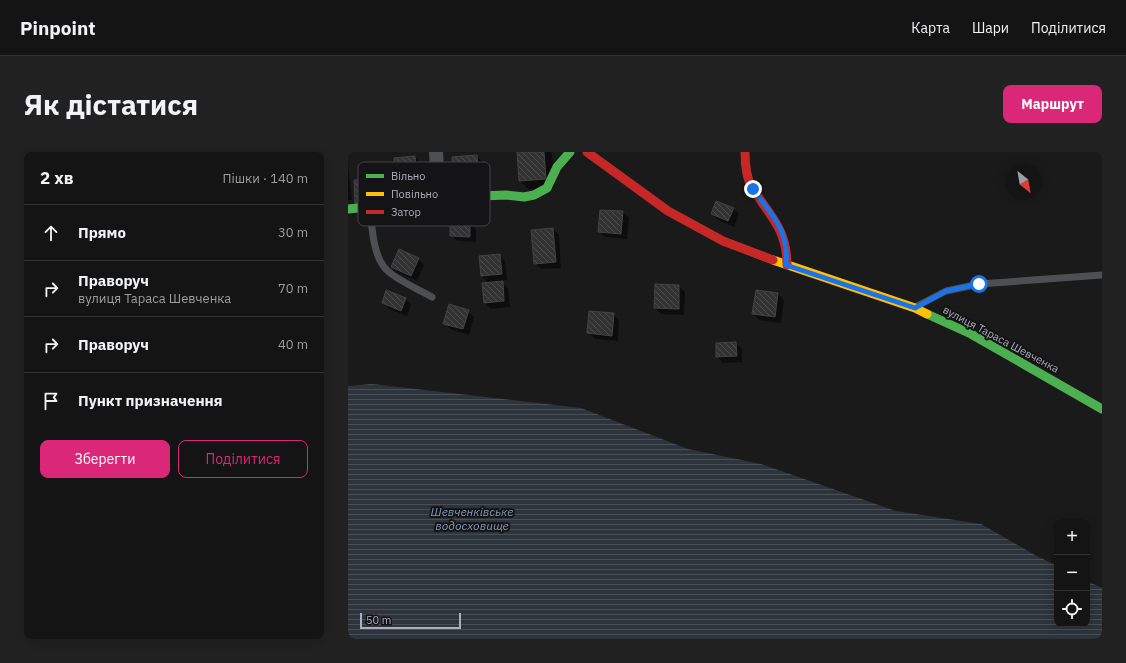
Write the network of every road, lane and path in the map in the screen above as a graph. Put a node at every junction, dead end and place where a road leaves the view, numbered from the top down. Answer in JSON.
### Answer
{"nodes":[{"id":1,"x":436,"y":152,"type":"edge"},
{"id":2,"x":570,"y":152,"type":"edge"},
{"id":3,"x":587,"y":152,"type":"edge"},
{"id":4,"x":745,"y":152,"type":"edge"},
{"id":5,"x":437,"y":162,"type":"edge"},
{"id":6,"x":490,"y":196,"type":"edge"},
{"id":7,"x":358,"y":208,"type":"edge"},
{"id":8,"x":348,"y":209,"type":"edge"},
{"id":9,"x":372,"y":226,"type":"edge"},
{"id":10,"x":786,"y":265,"type":"junction"},
{"id":11,"x":1102,"y":275,"type":"edge"},
{"id":12,"x":432,"y":297,"type":"dead end"},
{"id":13,"x":915,"y":308,"type":"junction"},
{"id":14,"x":1102,"y":408,"type":"edge"}],
"edges":[{"from":1,"to":5,"type":"street"},
{"from":2,"to":6,"type":"main road"},
{"from":3,"to":10,"type":"main road","name":"вулиця Тараса Шевченка"},
{"from":4,"to":10,"type":"main road"},
{"from":7,"to":8,"type":"main road"},
{"from":9,"to":12,"type":"lane"},
{"from":10,"to":13,"type":"main road","name":"вулиця Тараса Шевченка"},
{"from":11,"to":13,"type":"lane"},
{"from":13,"to":14,"type":"main road","name":"вулиця Тараса Шевченка"}]}
